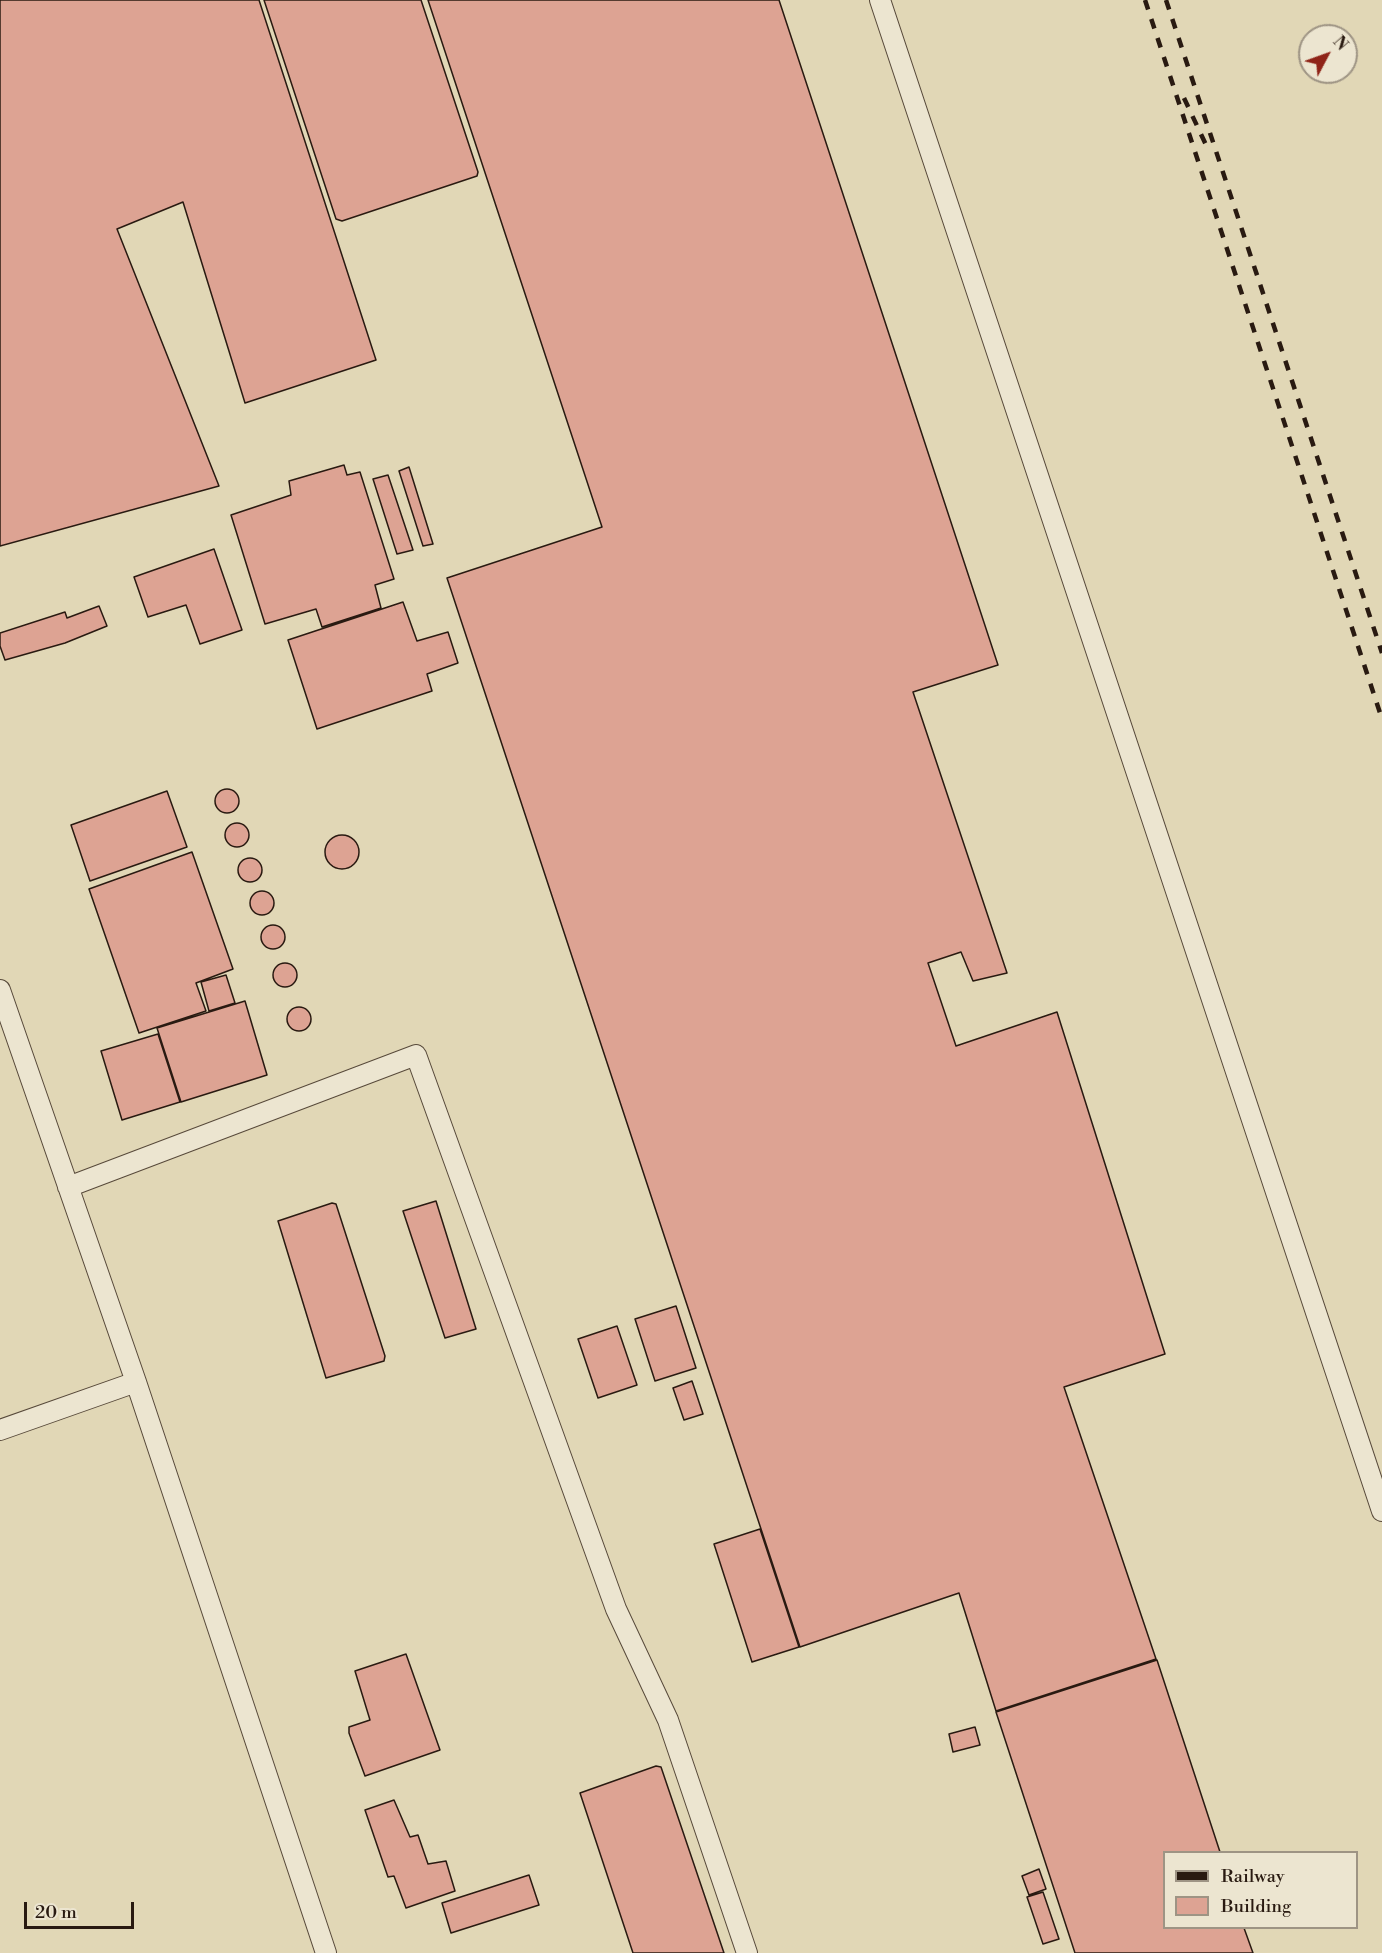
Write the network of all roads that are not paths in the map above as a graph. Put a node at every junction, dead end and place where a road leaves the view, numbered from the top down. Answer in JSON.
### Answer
{"nodes":[{"id":1,"x":880,"y":0,"type":"edge"},
{"id":2,"x":0,"y":990,"type":"edge"},
{"id":3,"x":68,"y":1186,"type":"junction"},
{"id":4,"x":136,"y":1382,"type":"junction"},
{"id":5,"x":0,"y":1430,"type":"edge"},
{"id":6,"x":1382,"y":1511,"type":"edge"},
{"id":7,"x":326,"y":1953,"type":"edge"},
{"id":8,"x":747,"y":1953,"type":"edge"}],
"edges":[{"from":1,"to":6,"type":"lane"},
{"from":2,"to":3,"type":"lane"},
{"from":3,"to":4,"type":"lane"},
{"from":3,"to":8,"type":"lane"},
{"from":4,"to":5,"type":"lane"},
{"from":4,"to":7,"type":"lane"}]}
